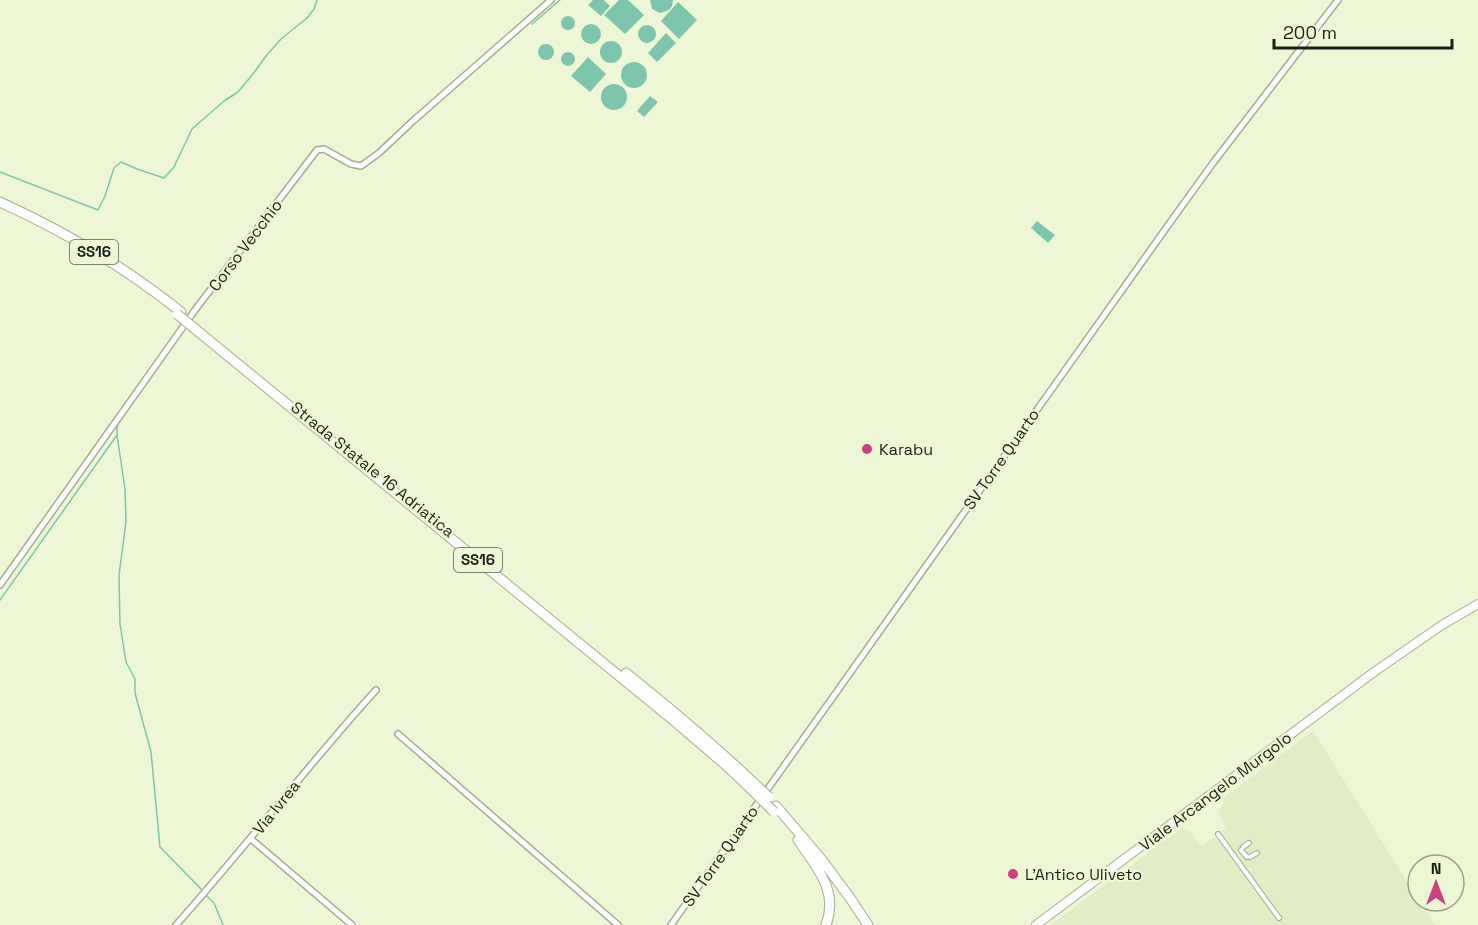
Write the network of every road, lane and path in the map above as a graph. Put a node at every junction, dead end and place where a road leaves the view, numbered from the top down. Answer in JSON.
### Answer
{"nodes":[{"id":1,"x":551,"y":0,"type":"edge"},
{"id":2,"x":1338,"y":0,"type":"edge"},
{"id":3,"x":0,"y":202,"type":"edge"},
{"id":4,"x":0,"y":208,"type":"edge"},
{"id":5,"x":179,"y":313,"type":"junction"},
{"id":6,"x":0,"y":585,"type":"edge"},
{"id":7,"x":1478,"y":604,"type":"edge"},
{"id":8,"x":376,"y":690,"type":"dead end"},
{"id":9,"x":398,"y":734,"type":"dead end"},
{"id":10,"x":775,"y":809,"type":"junction"},
{"id":11,"x":1218,"y":834,"type":"dead end"},
{"id":12,"x":251,"y":838,"type":"junction"},
{"id":13,"x":1249,"y":843,"type":"dead end"},
{"id":14,"x":1257,"y":853,"type":"dead end"},
{"id":15,"x":825,"y":873,"type":"junction"},
{"id":16,"x":833,"y":885,"type":"junction"},
{"id":17,"x":1279,"y":918,"type":"dead end"},
{"id":18,"x":176,"y":925,"type":"edge"},
{"id":19,"x":352,"y":925,"type":"edge"},
{"id":20,"x":618,"y":925,"type":"edge"},
{"id":21,"x":671,"y":925,"type":"edge"},
{"id":22,"x":826,"y":925,"type":"edge"},
{"id":23,"x":861,"y":925,"type":"edge"},
{"id":24,"x":868,"y":925,"type":"edge"},
{"id":25,"x":1036,"y":925,"type":"edge"}],
"edges":[{"from":1,"to":6,"type":"street","name":"Corso Vecchio"},
{"from":2,"to":21,"type":"street","name":"SV Torre Quarto"},
{"from":3,"to":5,"type":"highway","name":"Strada Statale 16 Adriatica","number":"SS16"},
{"from":4,"to":5,"type":"highway","name":"Strada Statale 16 Adriatica","number":"SS16"},
{"from":5,"to":10,"type":"highway","name":"Strada Statale 16 Adriatica","number":"SS16","bridge":true},
{"from":7,"to":25,"type":"main road","name":"Viale Arcangelo Murgolo"},
{"from":8,"to":12,"type":"street","name":"Via Ivrea"},
{"from":9,"to":20,"type":"street"},
{"from":10,"to":15,"type":"highway","name":"Strada Statale 16 Adriatica","number":"SS16"},
{"from":10,"to":15,"type":"highway","name":"Strada Statale 16 Adriatica","number":"SS16"},
{"from":11,"to":17,"type":"street"},
{"from":12,"to":18,"type":"street","name":"Via Ivrea"},
{"from":12,"to":19,"type":"street"},
{"from":13,"to":14,"type":"street"},
{"from":15,"to":16,"type":"highway","name":"Strada Statale 16 Adriatica","number":"SS16"},
{"from":16,"to":22,"type":"highway"},
{"from":16,"to":23,"type":"highway","name":"Strada Statale 16 Adriatica","number":"SS16"},
{"from":16,"to":24,"type":"highway","name":"Strada Statale 16 Adriatica","number":"SS16"}]}
